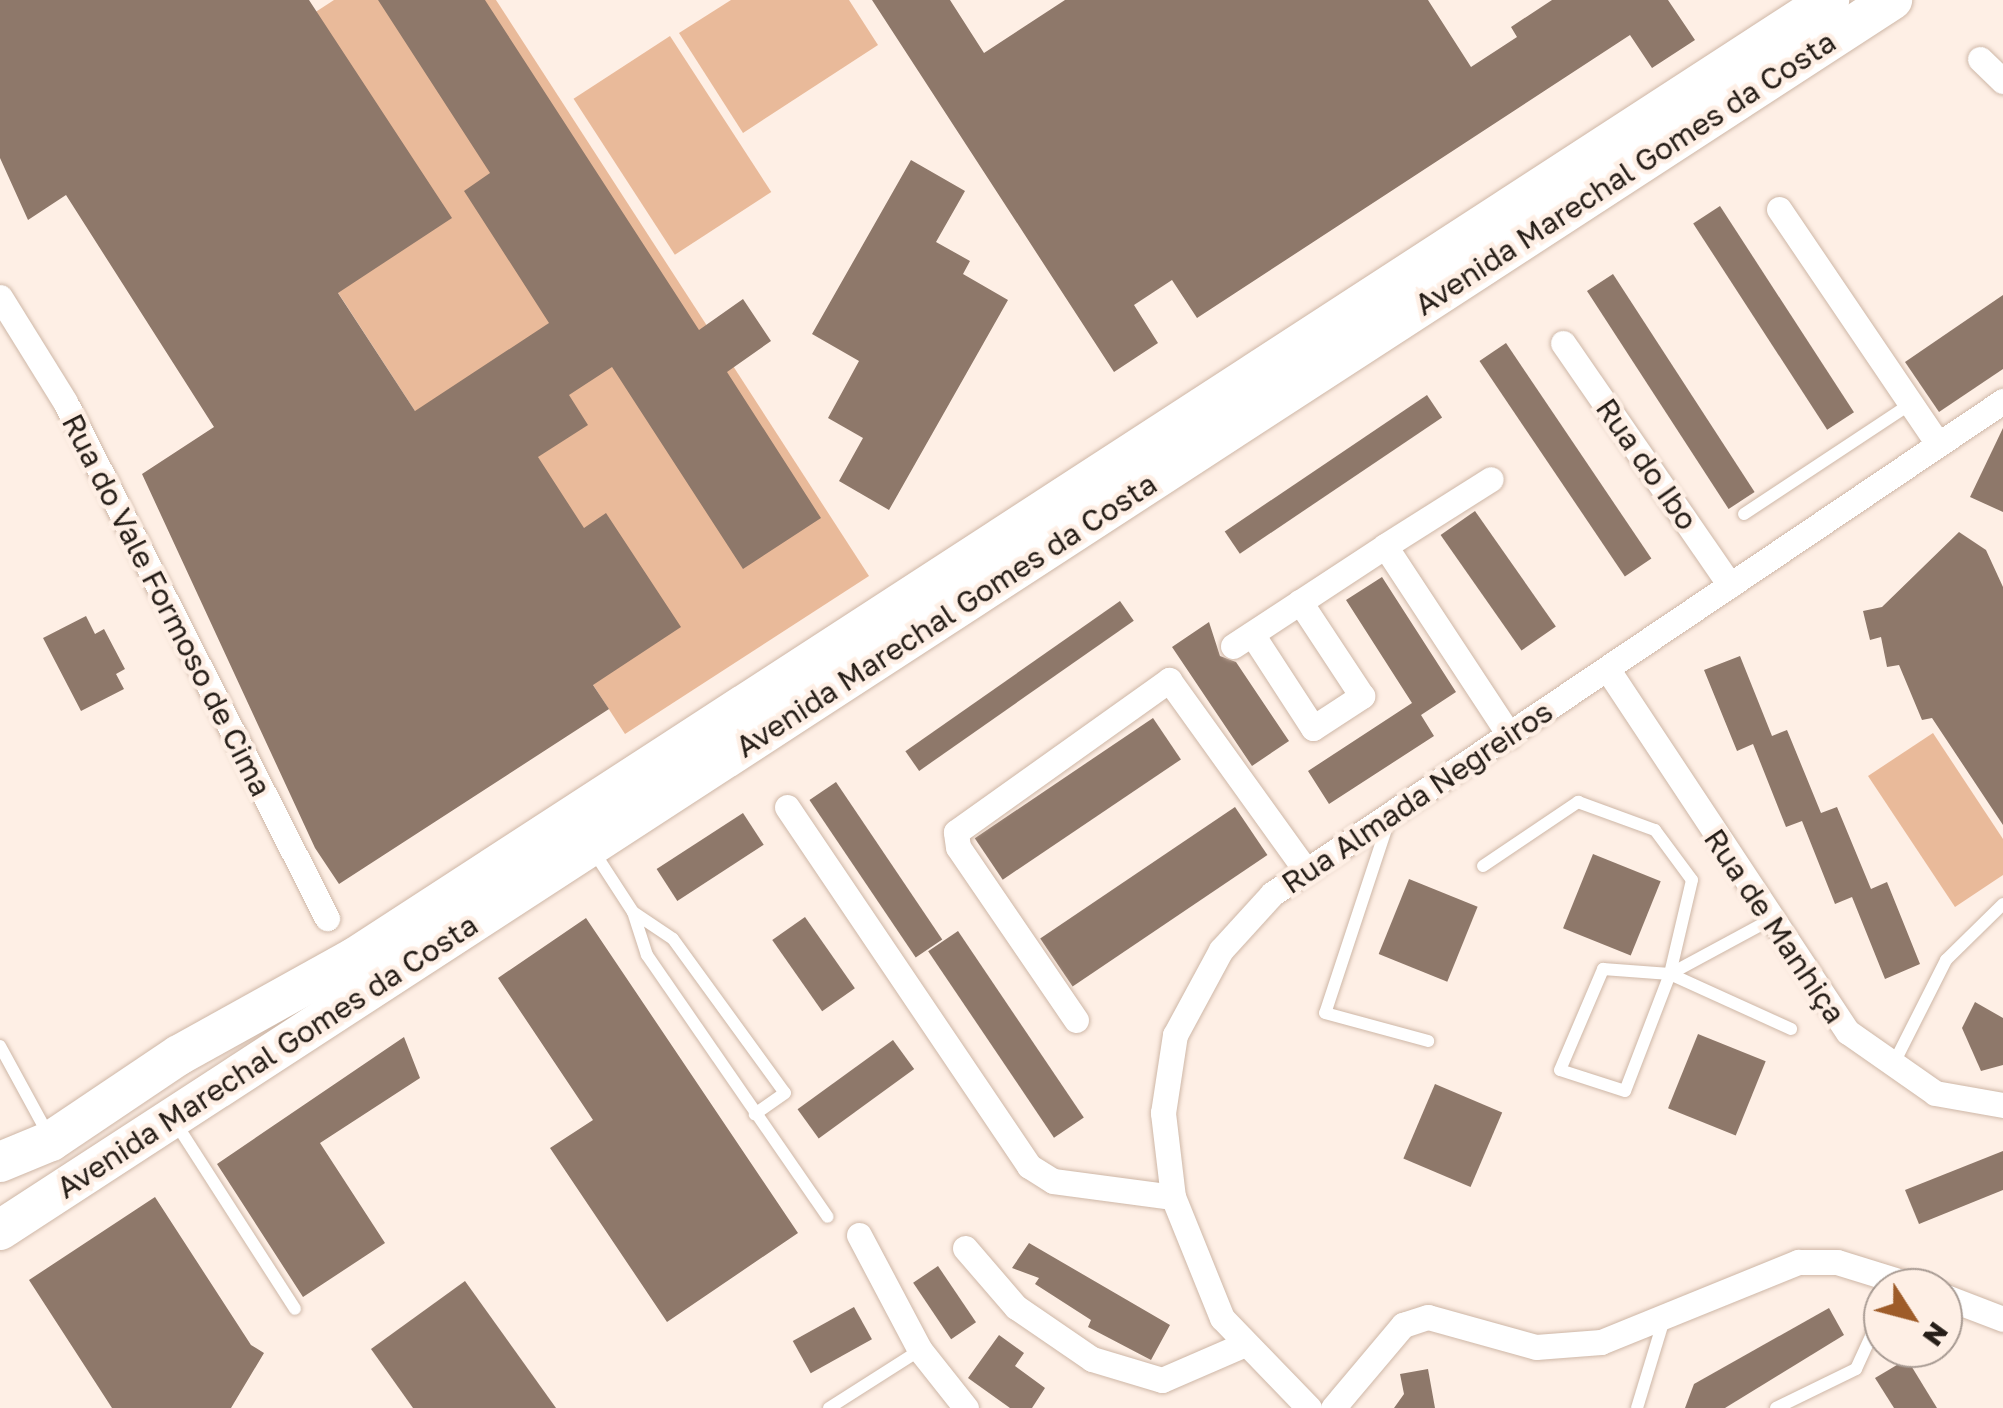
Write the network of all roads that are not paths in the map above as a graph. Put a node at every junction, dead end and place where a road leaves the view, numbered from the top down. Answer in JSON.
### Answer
{"nodes":[{"id":1,"x":1829,"y":0,"type":"edge"},
{"id":2,"x":1892,"y":0,"type":"edge"},
{"id":3,"x":1980,"y":59,"type":"dead end"},
{"id":4,"x":2003,"y":81,"type":"edge"},
{"id":5,"x":1779,"y":209,"type":"dead end"},
{"id":6,"x":0,"y":297,"type":"edge"},
{"id":7,"x":1564,"y":343,"type":"dead end"},
{"id":8,"x":2003,"y":401,"type":"edge"},
{"id":9,"x":1910,"y":404,"type":"junction"},
{"id":10,"x":1938,"y":444,"type":"junction"},
{"id":11,"x":1491,"y":478,"type":"dead end"},
{"id":12,"x":1744,"y":514,"type":"dead end"},
{"id":13,"x":1385,"y":546,"type":"junction"},
{"id":14,"x":1730,"y":585,"type":"junction"},
{"id":15,"x":1300,"y":602,"type":"junction"},
{"id":16,"x":1608,"y":670,"type":"junction"},
{"id":17,"x":1510,"y":736,"type":"junction"},
{"id":18,"x":787,"y":807,"type":"dead end"},
{"id":19,"x":1391,"y":815,"type":"junction"},
{"id":20,"x":590,"y":846,"type":"junction"},
{"id":21,"x":1483,"y":866,"type":"dead end"},
{"id":22,"x":1306,"y":871,"type":"junction"},
{"id":23,"x":2003,"y":904,"type":"edge"},
{"id":24,"x":632,"y":912,"type":"junction"},
{"id":25,"x":327,"y":918,"type":"dead end"},
{"id":26,"x":1768,"y":921,"type":"junction"},
{"id":27,"x":1670,"y":974,"type":"junction"},
{"id":28,"x":1076,"y":1020,"type":"dead end"},
{"id":29,"x":1791,"y":1030,"type":"dead end"},
{"id":30,"x":1428,"y":1042,"type":"dead end"},
{"id":31,"x":0,"y":1046,"type":"edge"},
{"id":32,"x":1891,"y":1069,"type":"junction"},
{"id":33,"x":2003,"y":1105,"type":"edge"},
{"id":34,"x":755,"y":1114,"type":"junction"},
{"id":35,"x":172,"y":1118,"type":"junction"},
{"id":36,"x":51,"y":1140,"type":"junction"},
{"id":37,"x":0,"y":1162,"type":"edge"},
{"id":38,"x":0,"y":1188,"type":"edge"},
{"id":39,"x":1172,"y":1196,"type":"junction"},
{"id":40,"x":828,"y":1217,"type":"dead end"},
{"id":41,"x":0,"y":1230,"type":"edge"},
{"id":42,"x":859,"y":1236,"type":"dead end"},
{"id":43,"x":965,"y":1248,"type":"dead end"},
{"id":44,"x":1863,"y":1271,"type":"edge"},
{"id":45,"x":1963,"y":1304,"type":"edge"},
{"id":46,"x":295,"y":1309,"type":"dead end"},
{"id":47,"x":1665,"y":1314,"type":"junction"},
{"id":48,"x":2003,"y":1319,"type":"edge"},
{"id":49,"x":1243,"y":1344,"type":"junction"},
{"id":50,"x":920,"y":1350,"type":"junction"},
{"id":51,"x":1863,"y":1354,"type":"edge"},
{"id":52,"x":829,"y":1408,"type":"edge"},
{"id":53,"x":966,"y":1408,"type":"edge"},
{"id":54,"x":1309,"y":1408,"type":"edge"},
{"id":55,"x":1333,"y":1408,"type":"edge"},
{"id":56,"x":1638,"y":1408,"type":"edge"},
{"id":57,"x":1776,"y":1408,"type":"edge"}],
"edges":[{"from":1,"to":36,"type":"main road","name":"Avenida Marechal Gomes da Costa"},
{"from":2,"to":20,"type":"main road","name":"Avenida Marechal Gomes da Costa"},
{"from":3,"to":4,"type":"street"},
{"from":5,"to":9,"type":"street"},
{"from":6,"to":25,"type":"street","name":"Rua do Vale Formoso de Cima"},
{"from":7,"to":14,"type":"street","name":"Rua do Ibo"},
{"from":8,"to":10,"type":"street","name":"Rua Almada Negreiros"},
{"from":9,"to":10,"type":"street"},
{"from":9,"to":12,"type":"lane"},
{"from":10,"to":14,"type":"street","name":"Rua Almada Negreiros"},
{"from":11,"to":13,"type":"street"},
{"from":13,"to":15,"type":"street"},
{"from":13,"to":17,"type":"street"},
{"from":14,"to":16,"type":"street","name":"Rua Almada Negreiros"},
{"from":15,"to":15,"type":"street"},
{"from":16,"to":17,"type":"street","name":"Rua Almada Negreiros"},
{"from":16,"to":26,"type":"street","name":"Rua de Manhiça"},
{"from":17,"to":19,"type":"street","name":"Rua Almada Negreiros"},
{"from":18,"to":39,"type":"street"},
{"from":19,"to":22,"type":"street","name":"Rua Almada Negreiros"},
{"from":19,"to":30,"type":"lane"},
{"from":20,"to":24,"type":"lane"},
{"from":20,"to":35,"type":"main road","name":"Avenida Marechal Gomes da Costa"},
{"from":21,"to":27,"type":"lane"},
{"from":22,"to":28,"type":"street"},
{"from":22,"to":39,"type":"street","name":"Rua Almada Negreiros"},
{"from":23,"to":32,"type":"lane"},
{"from":24,"to":34,"type":"lane"},
{"from":24,"to":34,"type":"lane"},
{"from":26,"to":27,"type":"lane"},
{"from":26,"to":32,"type":"street","name":"Rua de Manhiça"},
{"from":27,"to":27,"type":"lane"},
{"from":27,"to":29,"type":"lane"},
{"from":31,"to":36,"type":"lane"},
{"from":32,"to":33,"type":"street","name":"Rua de Manhiça"},
{"from":34,"to":40,"type":"lane"},
{"from":35,"to":41,"type":"main road","name":"Avenida Marechal Gomes da Costa"},
{"from":35,"to":46,"type":"lane"},
{"from":36,"to":37,"type":"main road","name":"Avenida Marechal Gomes da Costa"},
{"from":36,"to":38,"type":"main road","name":"Avenida Marechal Gomes da Costa"},
{"from":39,"to":49,"type":"street","name":"Rua Almada Negreiros"},
{"from":42,"to":50,"type":"street"},
{"from":43,"to":49,"type":"street"},
{"from":44,"to":47,"type":"street"},
{"from":45,"to":48,"type":"street"},
{"from":47,"to":55,"type":"street"},
{"from":47,"to":56,"type":"lane"},
{"from":49,"to":54,"type":"street","name":"Rua Almada Negreiros"},
{"from":50,"to":52,"type":"lane"},
{"from":50,"to":53,"type":"street"},
{"from":51,"to":57,"type":"lane"}]}
